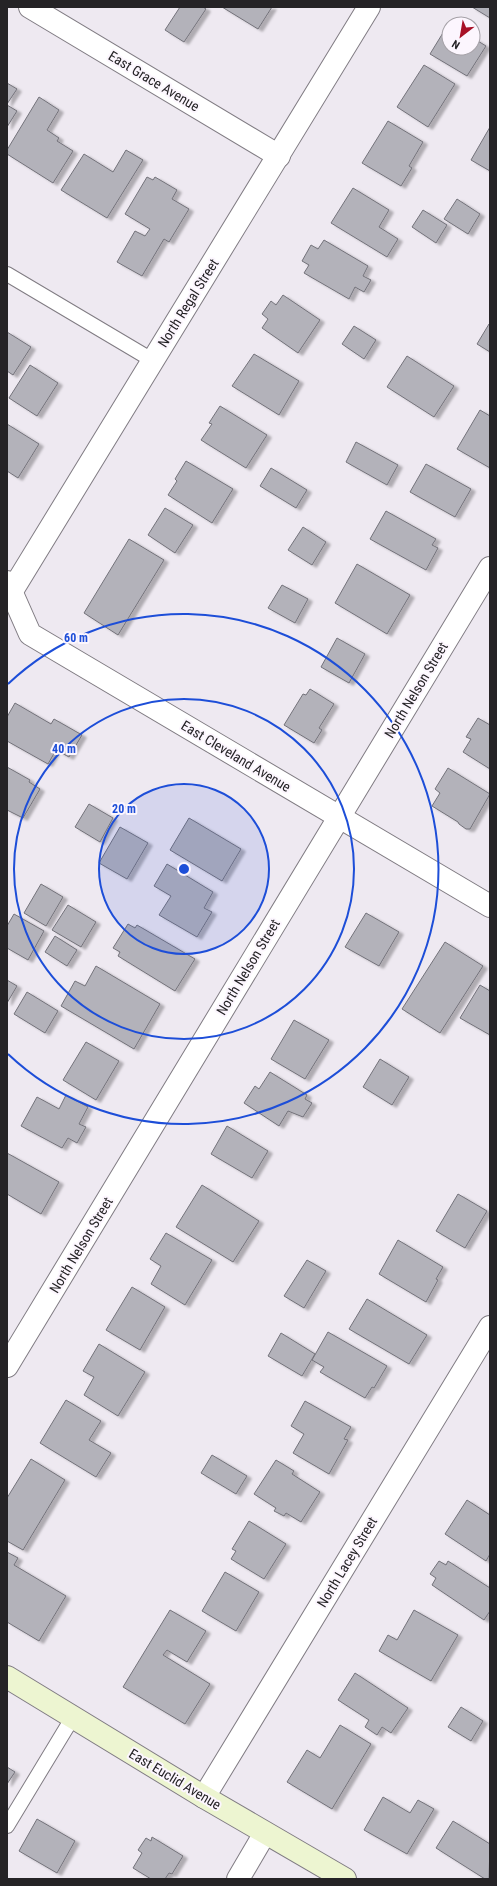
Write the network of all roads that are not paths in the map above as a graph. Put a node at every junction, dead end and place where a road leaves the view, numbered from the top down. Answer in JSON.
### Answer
{"nodes":[{"id":1,"x":30,"y":7,"type":"edge"},
{"id":2,"x":369,"y":7,"type":"edge"},
{"id":3,"x":279,"y":156,"type":"junction"},
{"id":4,"x":7,"y":274,"type":"edge"},
{"id":5,"x":152,"y":360,"type":"junction"},
{"id":6,"x":490,"y":568,"type":"edge"},
{"id":7,"x":8,"y":591,"type":"edge"},
{"id":8,"x":339,"y":817,"type":"junction"},
{"id":9,"x":490,"y":906,"type":"edge"},
{"id":10,"x":490,"y":1327,"type":"edge"},
{"id":11,"x":7,"y":1366,"type":"edge"},
{"id":12,"x":7,"y":1677,"type":"edge"},
{"id":13,"x":73,"y":1717,"type":"junction"},
{"id":14,"x":204,"y":1797,"type":"junction"},
{"id":15,"x":7,"y":1826,"type":"edge"},
{"id":16,"x":266,"y":1833,"type":"junction"},
{"id":17,"x":238,"y":1879,"type":"edge"},
{"id":18,"x":345,"y":1879,"type":"edge"}],
"edges":[{"from":1,"to":3,"type":"street","name":"East Grace Avenue"},
{"from":2,"to":3,"type":"street","name":"North Regal Street"},
{"from":3,"to":5,"type":"street","name":"North Regal Street"},
{"from":4,"to":5,"type":"lane"},
{"from":5,"to":7,"type":"street","name":"North Regal Street"},
{"from":6,"to":8,"type":"street","name":"North Nelson Street"},
{"from":7,"to":8,"type":"street","name":"East Cleveland Avenue"},
{"from":8,"to":9,"type":"street","name":"East Cleveland Avenue"},
{"from":8,"to":11,"type":"street","name":"North Nelson Street"},
{"from":10,"to":14,"type":"street","name":"North Lacey Street"},
{"from":12,"to":13,"type":"main road","name":"East Euclid Avenue"},
{"from":13,"to":14,"type":"main road","name":"East Euclid Avenue"},
{"from":13,"to":15,"type":"lane"},
{"from":14,"to":16,"type":"main road","name":"East Euclid Avenue"},
{"from":16,"to":17,"type":"street"},
{"from":16,"to":18,"type":"main road","name":"East Euclid Avenue"}]}
